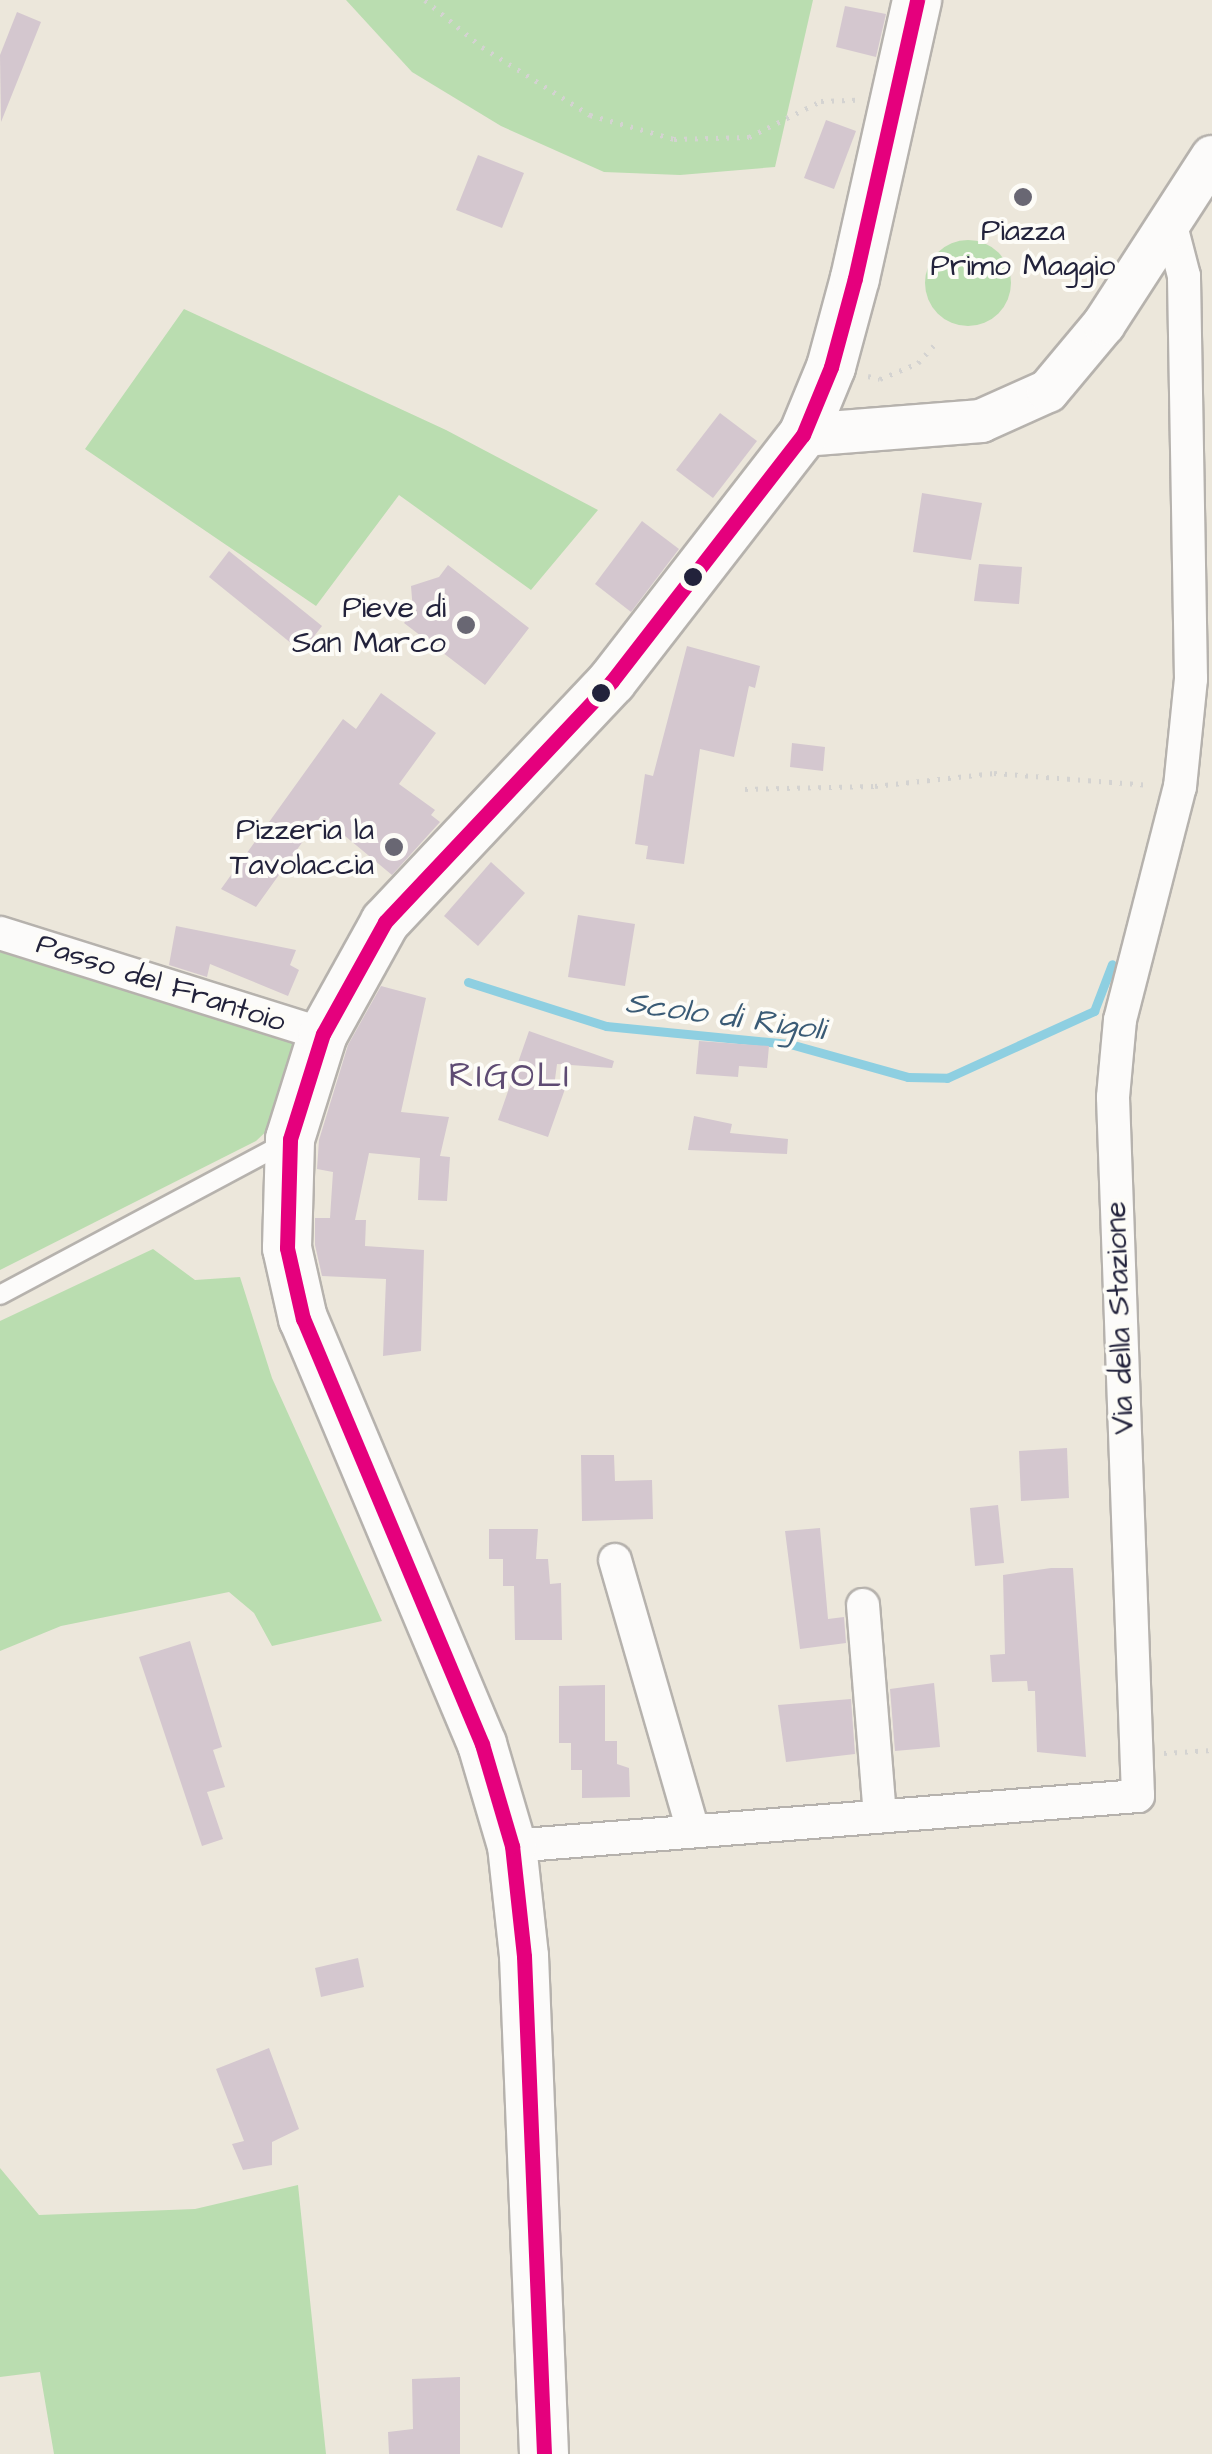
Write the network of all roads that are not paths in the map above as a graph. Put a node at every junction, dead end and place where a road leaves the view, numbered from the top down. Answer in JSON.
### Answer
{"nodes":[{"id":1,"x":917,"y":0,"type":"edge"},
{"id":2,"x":1212,"y":157,"type":"edge"},
{"id":3,"x":1170,"y":222,"type":"junction"},
{"id":4,"x":803,"y":434,"type":"junction"},
{"id":5,"x":0,"y":933,"type":"edge"},
{"id":6,"x":322,"y":1034,"type":"junction"},
{"id":7,"x":290,"y":1139,"type":"junction"},
{"id":8,"x":0,"y":1296,"type":"edge"},
{"id":9,"x":614,"y":1560,"type":"dead end"},
{"id":10,"x":863,"y":1605,"type":"dead end"},
{"id":11,"x":880,"y":1816,"type":"junction"},
{"id":12,"x":694,"y":1830,"type":"junction"},
{"id":13,"x":512,"y":1846,"type":"junction"},
{"id":14,"x":544,"y":2454,"type":"edge"}],
"edges":[{"from":1,"to":4,"type":"main road"},
{"from":2,"to":3,"type":"street"},
{"from":3,"to":4,"type":"street"},
{"from":3,"to":11,"type":"street","name":"Via della Stazione"},
{"from":4,"to":6,"type":"main road"},
{"from":5,"to":6,"type":"street","name":"Passo del Frantoio"},
{"from":6,"to":7,"type":"main road"},
{"from":7,"to":8,"type":"lane"},
{"from":7,"to":13,"type":"main road"},
{"from":9,"to":12,"type":"street"},
{"from":10,"to":11,"type":"street"},
{"from":11,"to":12,"type":"street","name":"Via della Stazione"},
{"from":12,"to":13,"type":"street","name":"Via della Stazione"},
{"from":13,"to":14,"type":"main road"}]}
